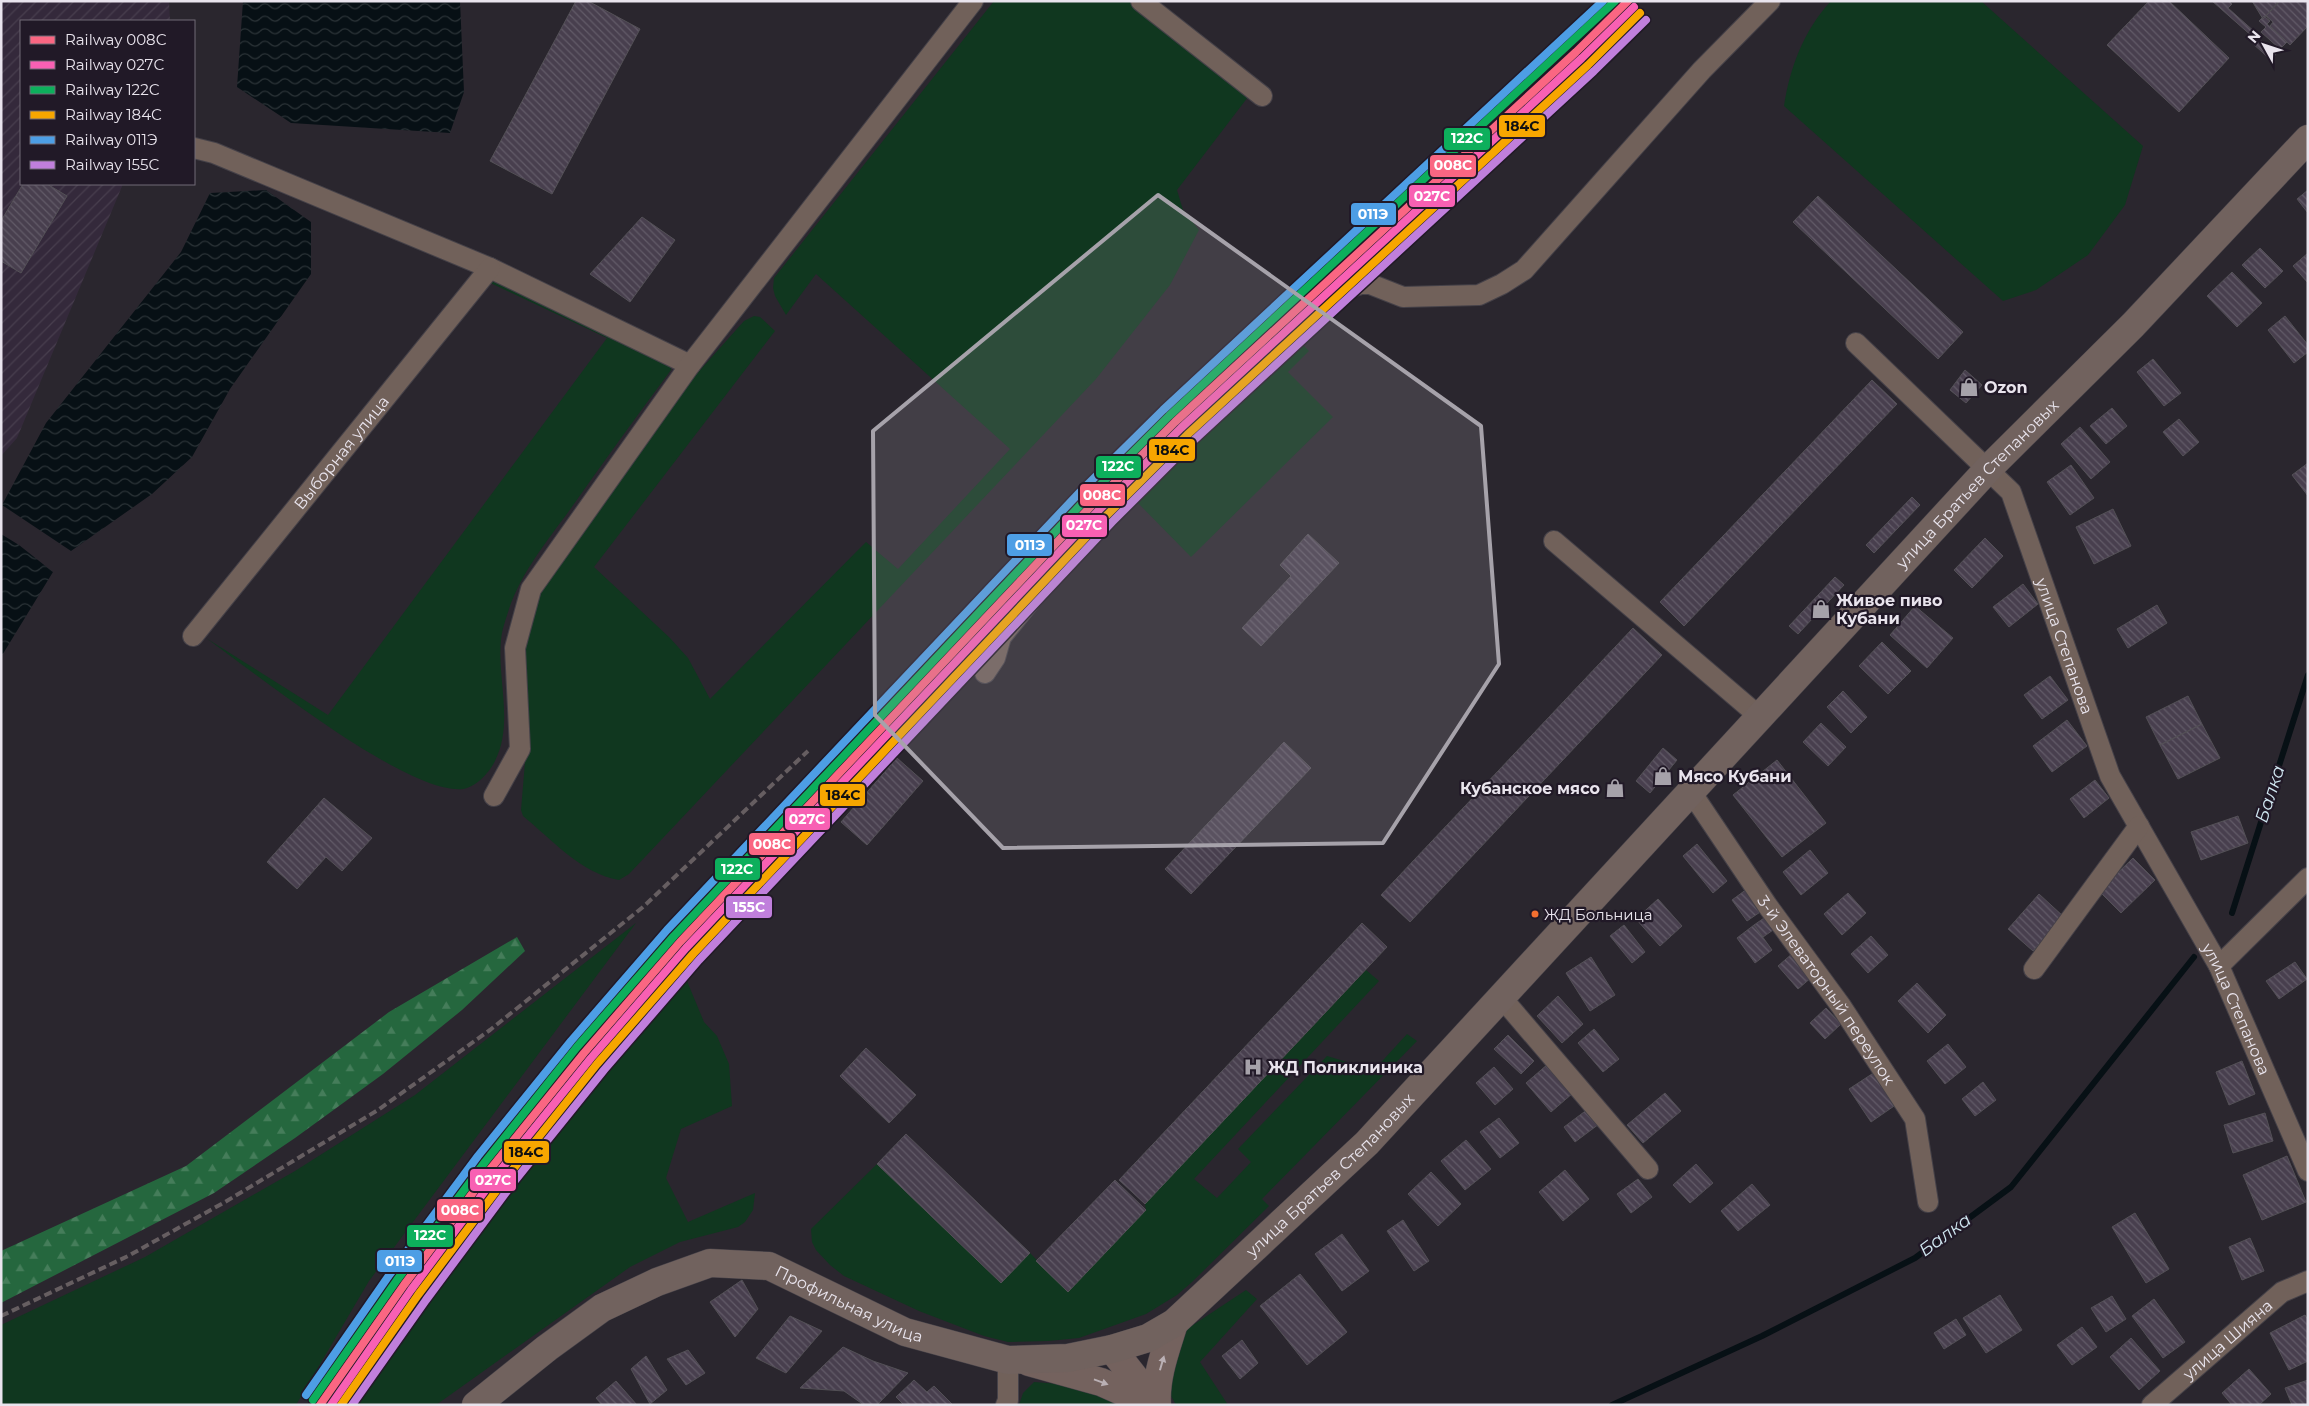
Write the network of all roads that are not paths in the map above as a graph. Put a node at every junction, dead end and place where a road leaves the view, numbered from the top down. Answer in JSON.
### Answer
{"nodes":[{"id":1,"x":973,"y":1,"type":"edge"},
{"id":2,"x":1141,"y":1,"type":"edge"},
{"id":3,"x":1770,"y":1,"type":"edge"},
{"id":4,"x":1262,"y":96,"type":"dead end"},
{"id":5,"x":2308,"y":139,"type":"edge"},
{"id":6,"x":195,"y":148,"type":"edge"},
{"id":7,"x":490,"y":268,"type":"junction"},
{"id":8,"x":1856,"y":343,"type":"dead end"},
{"id":9,"x":690,"y":364,"type":"junction"},
{"id":10,"x":1989,"y":468,"type":"junction"},
{"id":11,"x":1554,"y":541,"type":"dead end"},
{"id":12,"x":193,"y":636,"type":"dead end"},
{"id":13,"x":985,"y":673,"type":"dead end"},
{"id":14,"x":1760,"y":717,"type":"junction"},
{"id":15,"x":1691,"y":792,"type":"junction"},
{"id":16,"x":494,"y":796,"type":"dead end"},
{"id":17,"x":2139,"y":826,"type":"junction"},
{"id":18,"x":2308,"y":878,"type":"edge"},
{"id":19,"x":2219,"y":966,"type":"junction"},
{"id":20,"x":2034,"y":969,"type":"dead end"},
{"id":21,"x":1501,"y":997,"type":"junction"},
{"id":22,"x":1648,"y":1169,"type":"dead end"},
{"id":23,"x":2308,"y":1171,"type":"edge"},
{"id":24,"x":1928,"y":1202,"type":"dead end"},
{"id":25,"x":2308,"y":1282,"type":"edge"},
{"id":26,"x":1174,"y":1323,"type":"junction"},
{"id":27,"x":1112,"y":1349,"type":"junction"},
{"id":28,"x":1014,"y":1360,"type":"junction"},
{"id":29,"x":476,"y":1405,"type":"edge"},
{"id":30,"x":1006,"y":1405,"type":"edge"},
{"id":31,"x":1155,"y":1405,"type":"edge"},
{"id":32,"x":2152,"y":1405,"type":"edge"}],
"edges":[{"from":1,"to":9,"type":"street"},
{"from":2,"to":4,"type":"street"},
{"from":3,"to":13,"type":"street"},
{"from":5,"to":10,"type":"main road","name":"улица Братьев Степановых"},
{"from":6,"to":7,"type":"street"},
{"from":7,"to":9,"type":"street"},
{"from":7,"to":12,"type":"street","name":"Выборная улица"},
{"from":8,"to":10,"type":"street","name":"улица Степанова"},
{"from":9,"to":16,"type":"street"},
{"from":10,"to":14,"type":"main road","name":"улица Братьев Степановых"},
{"from":10,"to":17,"type":"street","name":"улица Степанова"},
{"from":11,"to":14,"type":"street"},
{"from":14,"to":15,"type":"main road","name":"улица Братьев Степановых"},
{"from":15,"to":21,"type":"main road","name":"улица Братьев Степановых"},
{"from":15,"to":24,"type":"street","name":"3-й Элеваторный переулок"},
{"from":17,"to":19,"type":"street","name":"улица Степанова"},
{"from":17,"to":20,"type":"street"},
{"from":18,"to":19,"type":"street"},
{"from":19,"to":23,"type":"street","name":"улица Степанова"},
{"from":21,"to":22,"type":"street"},
{"from":21,"to":26,"type":"main road","name":"улица Братьев Степановых"},
{"from":25,"to":32,"type":"street","name":"улица Шияна"},
{"from":26,"to":27,"type":"main road","name":"улица Братьев Степановых"},
{"from":31,"to":26,"type":"main road","one_way":true},
{"from":27,"to":28,"type":"main road","name":"Профильная улица"},
{"from":27,"to":31,"type":"main road"},
{"from":28,"to":29,"type":"main road","name":"Профильная улица"},
{"from":28,"to":30,"type":"street"},
{"from":28,"to":31,"type":"main road","one_way":true}]}
